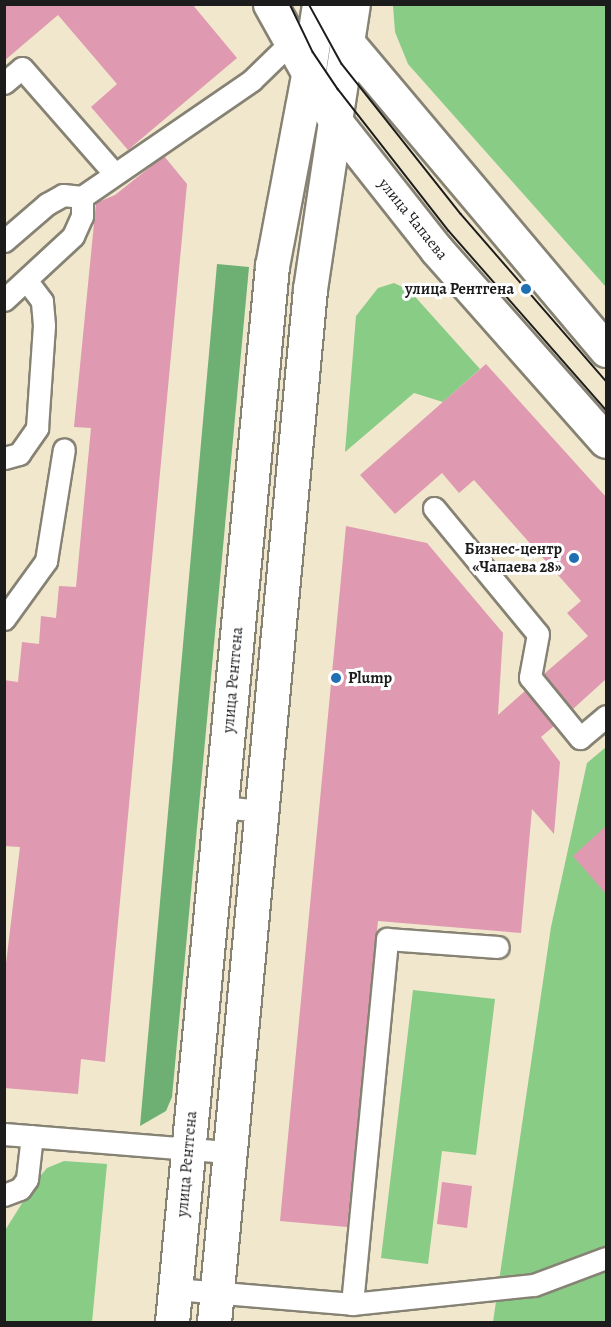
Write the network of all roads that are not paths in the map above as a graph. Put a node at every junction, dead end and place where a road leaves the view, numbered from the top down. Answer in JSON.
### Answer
{"nodes":[{"id":1,"x":270,"y":4,"type":"edge"},
{"id":2,"x":319,"y":4,"type":"edge"},
{"id":3,"x":327,"y":4,"type":"edge"},
{"id":4,"x":352,"y":4,"type":"edge"},
{"id":5,"x":346,"y":41,"type":"junction"},
{"id":6,"x":290,"y":44,"type":"junction"},
{"id":7,"x":308,"y":76,"type":"junction"},
{"id":8,"x":4,"y":83,"type":"edge"},
{"id":9,"x":335,"y":121,"type":"junction"},
{"id":10,"x":114,"y":173,"type":"junction"},
{"id":11,"x":82,"y":197,"type":"junction"},
{"id":12,"x":4,"y":241,"type":"edge"},
{"id":13,"x":26,"y":280,"type":"junction"},
{"id":14,"x":4,"y":300,"type":"edge"},
{"id":15,"x":606,"y":350,"type":"edge"},
{"id":16,"x":606,"y":441,"type":"edge"},
{"id":17,"x":64,"y":449,"type":"dead end"},
{"id":18,"x":4,"y":458,"type":"edge"},
{"id":19,"x":434,"y":508,"type":"dead end"},
{"id":20,"x":4,"y":619,"type":"edge"},
{"id":21,"x":606,"y":716,"type":"edge"},
{"id":22,"x":221,"y":807,"type":"junction"},
{"id":23,"x":262,"y":811,"type":"junction"},
{"id":24,"x":498,"y":947,"type":"dead end"},
{"id":25,"x":4,"y":1134,"type":"edge"},
{"id":26,"x":32,"y":1136,"type":"junction"},
{"id":27,"x":189,"y":1148,"type":"junction"},
{"id":28,"x":230,"y":1152,"type":"junction"},
{"id":29,"x":4,"y":1195,"type":"edge"},
{"id":30,"x":606,"y":1258,"type":"edge"},
{"id":31,"x":176,"y":1289,"type":"junction"},
{"id":32,"x":352,"y":1304,"type":"junction"},
{"id":33,"x":215,"y":1308,"type":"edge"},
{"id":34,"x":172,"y":1323,"type":"edge"}],
"edges":[{"from":1,"to":6,"type":"street","name":"улица Чапаева"},
{"from":2,"to":7,"type":"street","name":"улица Рентгена"},
{"from":3,"to":5,"type":"street"},
{"from":4,"to":5,"type":"street"},
{"from":5,"to":9,"type":"street"},
{"from":5,"to":15,"type":"street"},
{"from":6,"to":7,"type":"street","name":"улица Чапаева"},
{"from":6,"to":10,"type":"lane"},
{"from":7,"to":9,"type":"street","name":"улица Чапаева"},
{"from":7,"to":22,"type":"street","name":"улица Рентгена"},
{"from":8,"to":10,"type":"lane"},
{"from":9,"to":16,"type":"street","name":"улица Чапаева"},
{"from":9,"to":23,"type":"street"},
{"from":10,"to":11,"type":"lane"},
{"from":11,"to":12,"type":"lane"},
{"from":11,"to":13,"type":"lane"},
{"from":13,"to":14,"type":"lane"},
{"from":13,"to":18,"type":"lane"},
{"from":17,"to":20,"type":"lane"},
{"from":19,"to":21,"type":"lane"},
{"from":22,"to":23,"type":"lane"},
{"from":22,"to":27,"type":"street","name":"улица Рентгена"},
{"from":23,"to":28,"type":"street"},
{"from":24,"to":32,"type":"lane"},
{"from":25,"to":26,"type":"lane"},
{"from":26,"to":27,"type":"lane"},
{"from":26,"to":29,"type":"lane"},
{"from":27,"to":28,"type":"lane"},
{"from":27,"to":31,"type":"street","name":"улица Рентгена"},
{"from":28,"to":33,"type":"street"},
{"from":30,"to":32,"type":"lane"},
{"from":31,"to":33,"type":"lane"},
{"from":31,"to":34,"type":"street","name":"улица Рентгена"},
{"from":32,"to":33,"type":"lane"}]}
